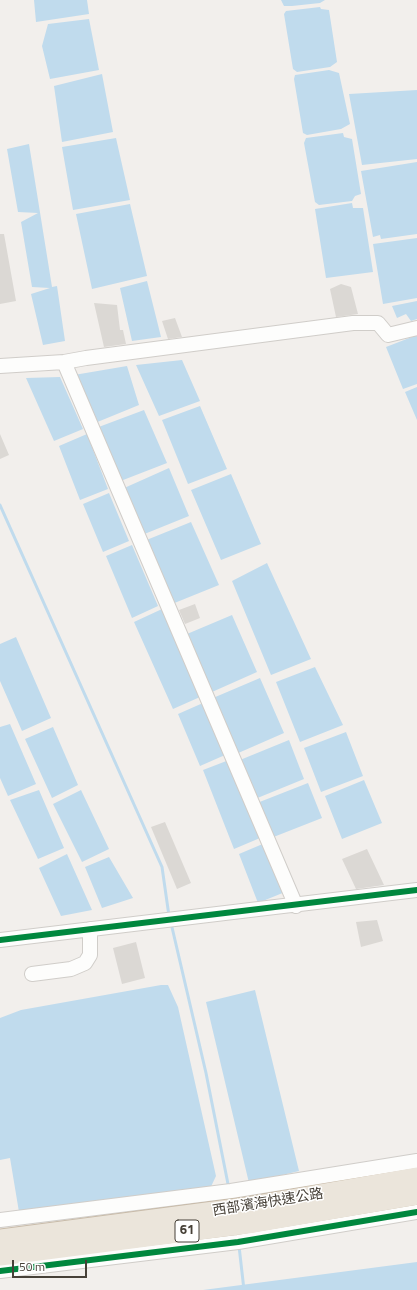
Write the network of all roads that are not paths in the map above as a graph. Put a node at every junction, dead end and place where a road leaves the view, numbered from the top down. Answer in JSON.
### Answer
{"nodes":[{"id":1,"x":417,"y":328,"type":"edge"},
{"id":2,"x":64,"y":362,"type":"junction"},
{"id":3,"x":0,"y":366,"type":"edge"},
{"id":4,"x":417,"y":890,"type":"edge"},
{"id":5,"x":296,"y":906,"type":"junction"},
{"id":6,"x":90,"y":929,"type":"junction"},
{"id":7,"x":0,"y":940,"type":"edge"},
{"id":8,"x":32,"y":974,"type":"dead end"},
{"id":9,"x":417,"y":1161,"type":"edge"},
{"id":10,"x":417,"y":1178,"type":"edge"},
{"id":11,"x":417,"y":1194,"type":"edge"},
{"id":12,"x":417,"y":1212,"type":"edge"},
{"id":13,"x":0,"y":1220,"type":"edge"},
{"id":14,"x":0,"y":1240,"type":"edge"},
{"id":15,"x":0,"y":1255,"type":"edge"},
{"id":16,"x":0,"y":1271,"type":"edge"}],
"edges":[{"from":1,"to":2,"type":"street"},
{"from":2,"to":3,"type":"street"},
{"from":2,"to":5,"type":"street"},
{"from":4,"to":5,"type":"street"},
{"from":5,"to":6,"type":"street"},
{"from":6,"to":7,"type":"street"},
{"from":6,"to":8,"type":"street"},
{"from":9,"to":13,"type":"street"},
{"from":10,"to":14,"type":"highway","name":"西部濱海快速公路","number":"61"},
{"from":11,"to":15,"type":"highway","name":"西部濱海快速公路","number":"61"},
{"from":12,"to":16,"type":"street"}]}
